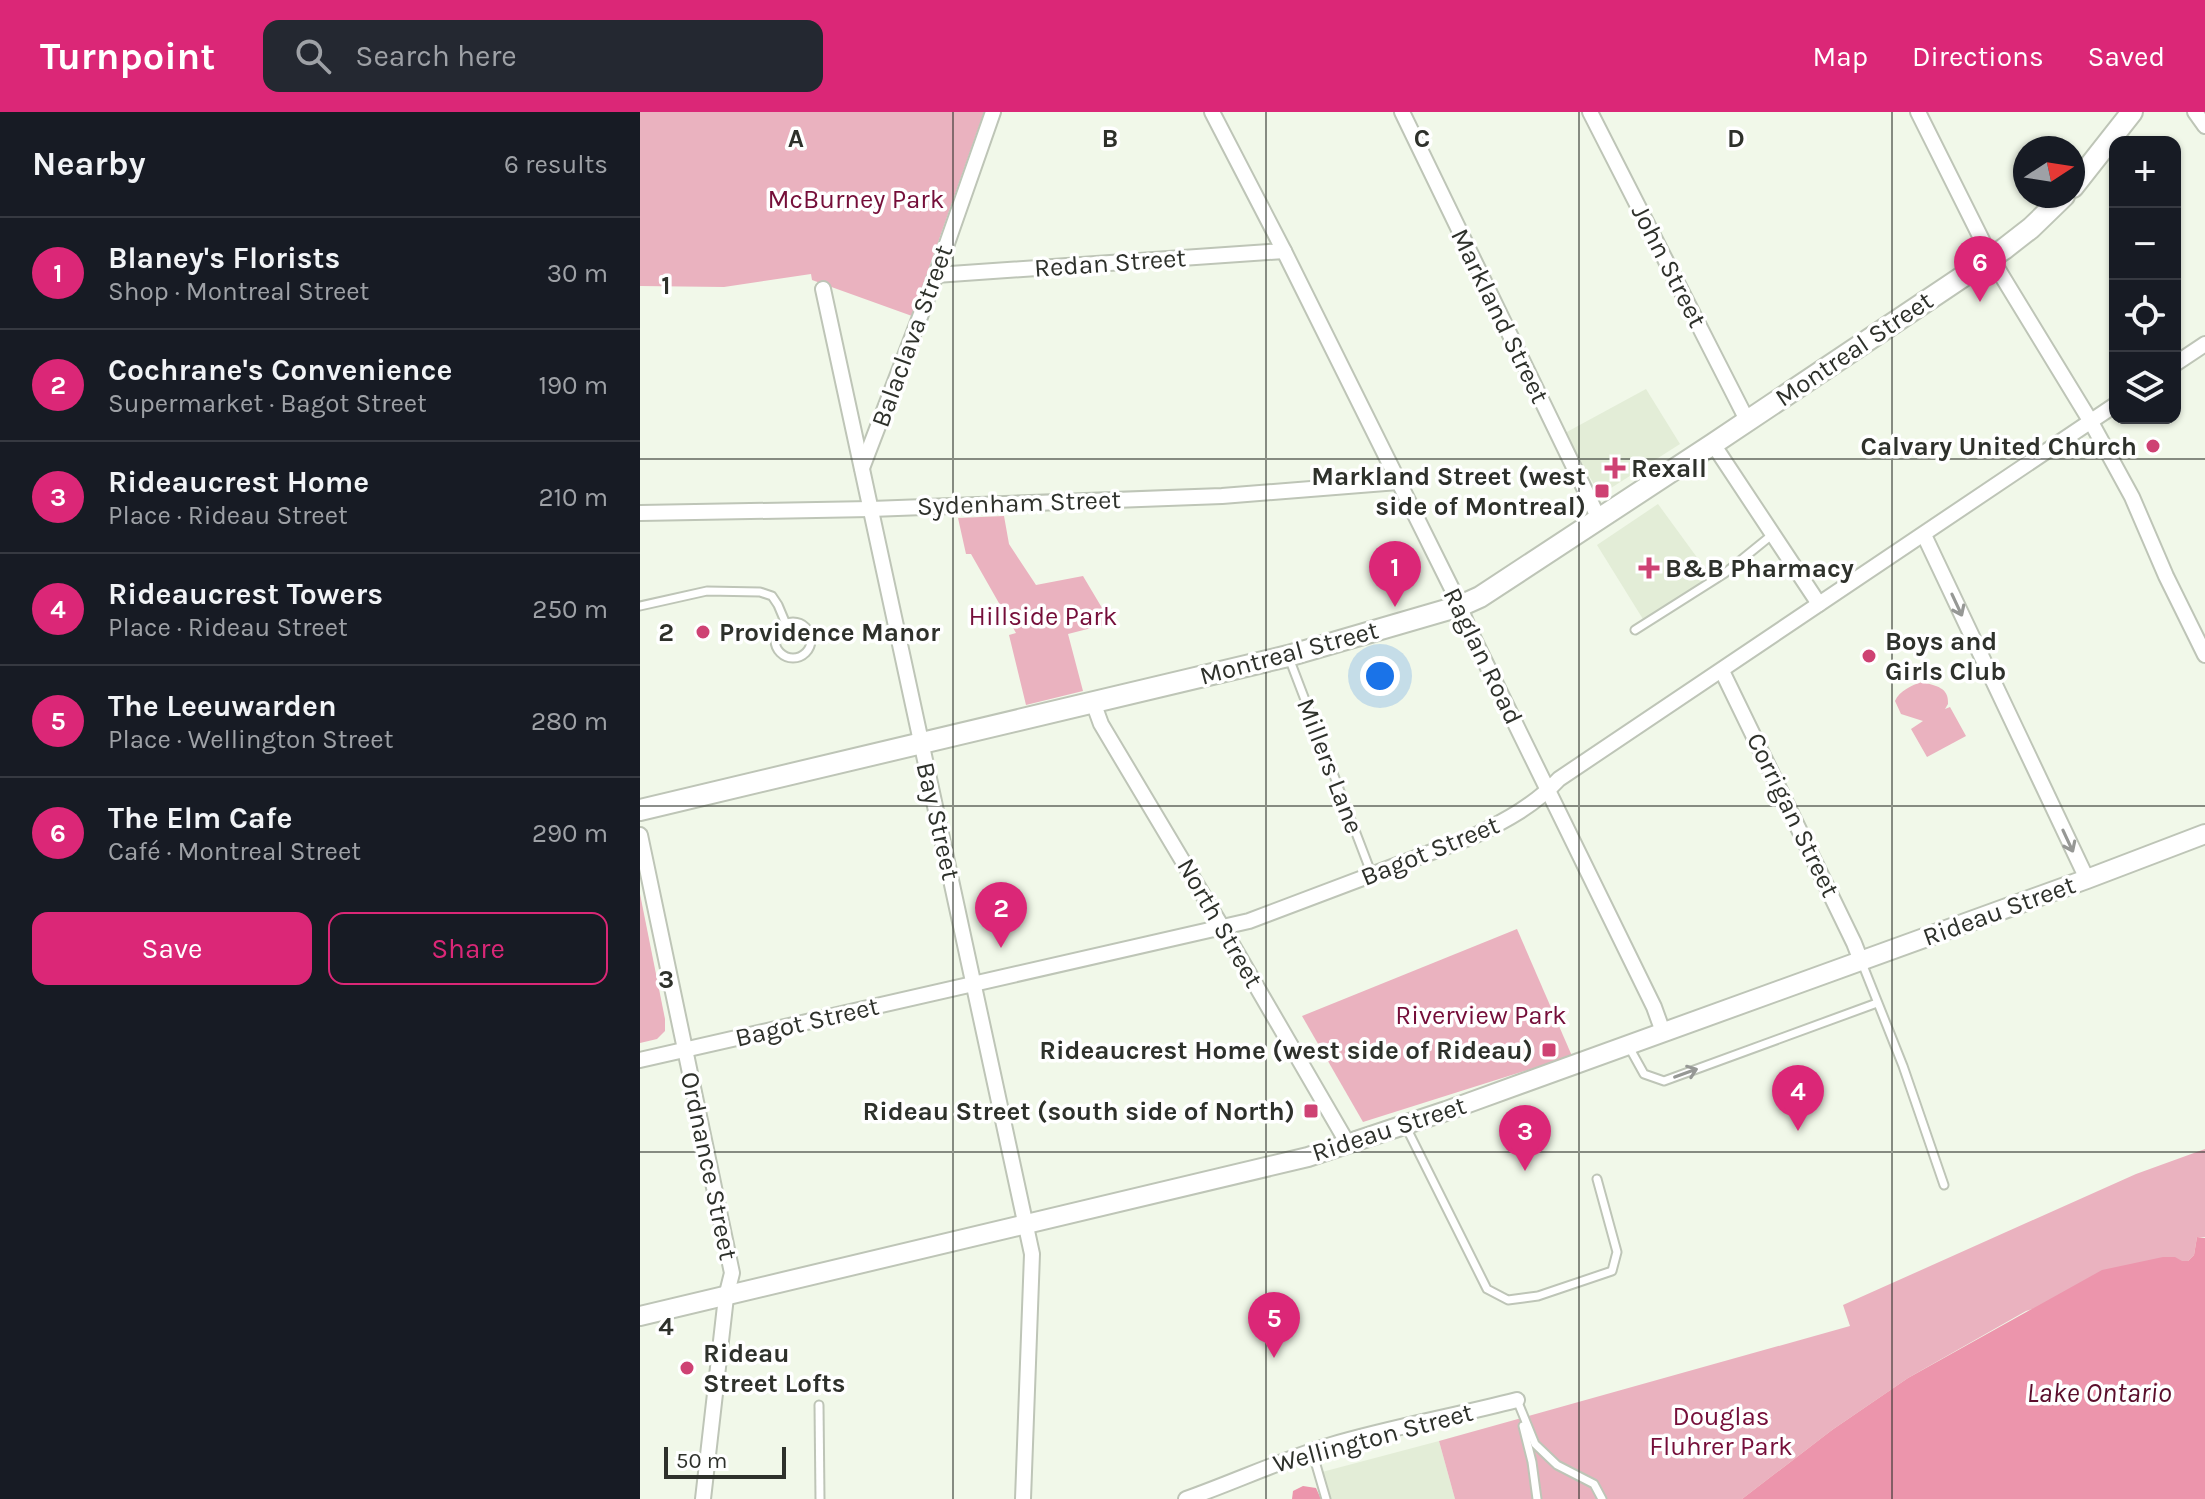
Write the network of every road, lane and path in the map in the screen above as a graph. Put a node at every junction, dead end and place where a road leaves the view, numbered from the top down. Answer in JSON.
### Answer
{"nodes":[{"id":1,"x":993,"y":112,"type":"edge"},
{"id":2,"x":1212,"y":112,"type":"edge"},
{"id":3,"x":1402,"y":112,"type":"edge"},
{"id":4,"x":1590,"y":112,"type":"edge"},
{"id":5,"x":1918,"y":112,"type":"edge"},
{"id":6,"x":2132,"y":112,"type":"edge"},
{"id":7,"x":2195,"y":112,"type":"edge"},
{"id":8,"x":2205,"y":126,"type":"edge"},
{"id":9,"x":2085,"y":172,"type":"edge"},
{"id":10,"x":2052,"y":208,"type":"edge"},
{"id":11,"x":1284,"y":251,"type":"junction"},
{"id":12,"x":1991,"y":258,"type":"junction"},
{"id":13,"x":936,"y":275,"type":"junction"},
{"id":14,"x":823,"y":289,"type":"dead end"},
{"id":15,"x":2205,"y":344,"type":"edge"},
{"id":16,"x":2181,"y":360,"type":"edge"},
{"id":17,"x":2109,"y":409,"type":"edge"},
{"id":18,"x":1747,"y":420,"type":"junction"},
{"id":19,"x":2091,"y":422,"type":"junction"},
{"id":20,"x":1713,"y":444,"type":"junction"},
{"id":21,"x":862,"y":469,"type":"junction"},
{"id":22,"x":1398,"y":482,"type":"junction"},
{"id":23,"x":871,"y":509,"type":"junction"},
{"id":24,"x":640,"y":513,"type":"edge"},
{"id":25,"x":1599,"y":519,"type":"junction"},
{"id":26,"x":1773,"y":534,"type":"junction"},
{"id":27,"x":1924,"y":535,"type":"junction"},
{"id":28,"x":1819,"y":604,"type":"junction"},
{"id":29,"x":640,"y":606,"type":"edge"},
{"id":30,"x":1460,"y":606,"type":"junction"},
{"id":31,"x":786,"y":624,"type":"junction"},
{"id":32,"x":1635,"y":630,"type":"dead end"},
{"id":33,"x":2205,"y":655,"type":"edge"},
{"id":34,"x":1288,"y":656,"type":"junction"},
{"id":35,"x":1722,"y":671,"type":"junction"},
{"id":36,"x":1093,"y":702,"type":"junction"},
{"id":37,"x":920,"y":742,"type":"junction"},
{"id":38,"x":1549,"y":790,"type":"junction"},
{"id":39,"x":640,"y":810,"type":"edge"},
{"id":40,"x":2205,"y":834,"type":"edge"},
{"id":41,"x":640,"y":835,"type":"edge"},
{"id":42,"x":1372,"y":875,"type":"junction"},
{"id":43,"x":2087,"y":879,"type":"junction"},
{"id":44,"x":1222,"y":927,"type":"junction"},
{"id":45,"x":1861,"y":961,"type":"junction"},
{"id":46,"x":975,"y":984,"type":"junction"},
{"id":47,"x":1877,"y":1003,"type":"junction"},
{"id":48,"x":1663,"y":1032,"type":"junction"},
{"id":49,"x":1628,"y":1045,"type":"junction"},
{"id":50,"x":684,"y":1049,"type":"junction"},
{"id":51,"x":640,"y":1060,"type":"edge"},
{"id":52,"x":1405,"y":1125,"type":"junction"},
{"id":53,"x":1348,"y":1144,"type":"junction"},
{"id":54,"x":1597,"y":1179,"type":"dead end"},
{"id":55,"x":1944,"y":1185,"type":"dead end"},
{"id":56,"x":1027,"y":1225,"type":"junction"},
{"id":57,"x":726,"y":1297,"type":"junction"},
{"id":58,"x":640,"y":1316,"type":"edge"},
{"id":59,"x":1517,"y":1400,"type":"junction"},
{"id":60,"x":819,"y":1405,"type":"dead end"},
{"id":61,"x":1312,"y":1451,"type":"junction"},
{"id":62,"x":703,"y":1499,"type":"edge"},
{"id":63,"x":820,"y":1499,"type":"edge"},
{"id":64,"x":1023,"y":1499,"type":"edge"},
{"id":65,"x":1186,"y":1499,"type":"edge"},
{"id":66,"x":1326,"y":1499,"type":"edge"},
{"id":67,"x":1537,"y":1499,"type":"edge"},
{"id":68,"x":1602,"y":1499,"type":"edge"}],
"edges":[{"from":1,"to":13,"type":"street","name":"Balaclava Street"},
{"from":2,"to":11,"type":"street","name":"Raglan Road"},
{"from":3,"to":25,"type":"street","name":"Markland Street"},
{"from":4,"to":18,"type":"street","name":"John Street"},
{"from":5,"to":12,"type":"street"},
{"from":6,"to":9,"type":"main road"},
{"from":7,"to":8,"type":"street"},
{"from":10,"to":12,"type":"main road","name":"Montreal Street"},
{"from":11,"to":13,"type":"street","name":"Redan Street"},
{"from":11,"to":22,"type":"street","name":"Raglan Road"},
{"from":12,"to":18,"type":"main road","name":"Montreal Street"},
{"from":12,"to":19,"type":"street"},
{"from":13,"to":21,"type":"street","name":"Balaclava Street"},
{"from":14,"to":21,"type":"street","name":"Bay Street"},
{"from":15,"to":16,"type":"street"},
{"from":17,"to":19,"type":"street","name":"Bagot Street"},
{"from":18,"to":20,"type":"main road","name":"Montreal Street"},
{"from":19,"to":27,"type":"street","name":"Bagot Street"},
{"from":19,"to":33,"type":"street"},
{"from":20,"to":25,"type":"main road","name":"Montreal Street"},
{"from":20,"to":26,"type":"street"},
{"from":21,"to":23,"type":"street","name":"Bay Street"},
{"from":22,"to":23,"type":"street","name":"Sydenham Street"},
{"from":22,"to":30,"type":"street","name":"Raglan Road"},
{"from":23,"to":24,"type":"street","name":"Sydenham Street"},
{"from":23,"to":37,"type":"street","name":"Bay Street"},
{"from":25,"to":30,"type":"main road","name":"Montreal Street"},
{"from":26,"to":28,"type":"street"},
{"from":26,"to":32,"type":"lane"},
{"from":27,"to":28,"type":"street","name":"Bagot Street"},
{"from":27,"to":43,"type":"street","one_way":true},
{"from":28,"to":35,"type":"street","name":"Bagot Street"},
{"from":29,"to":31,"type":"lane"},
{"from":30,"to":34,"type":"main road","name":"Montreal Street"},
{"from":30,"to":38,"type":"street","name":"Raglan Road"},
{"from":31,"to":31,"type":"lane"},
{"from":34,"to":36,"type":"main road","name":"Montreal Street"},
{"from":34,"to":42,"type":"lane","name":"Millers Lane"},
{"from":35,"to":38,"type":"street","name":"Bagot Street"},
{"from":35,"to":45,"type":"street","name":"Corrigan Street"},
{"from":36,"to":37,"type":"main road","name":"Montreal Street"},
{"from":36,"to":44,"type":"street","name":"North Street"},
{"from":37,"to":39,"type":"main road","name":"Montreal Street"},
{"from":37,"to":46,"type":"street","name":"Bay Street"},
{"from":38,"to":42,"type":"street","name":"Bagot Street"},
{"from":38,"to":48,"type":"street","name":"Raglan Road"},
{"from":40,"to":43,"type":"street","name":"Rideau Street"},
{"from":41,"to":50,"type":"street","name":"Ordnance Street"},
{"from":42,"to":44,"type":"street","name":"Bagot Street"},
{"from":43,"to":45,"type":"street","name":"Rideau Street"},
{"from":44,"to":46,"type":"street","name":"Bagot Street"},
{"from":44,"to":53,"type":"street","name":"North Street"},
{"from":45,"to":47,"type":"lane"},
{"from":45,"to":48,"type":"street","name":"Rideau Street"},
{"from":46,"to":50,"type":"street","name":"Bagot Street"},
{"from":46,"to":56,"type":"street","name":"Bay Street"},
{"from":49,"to":47,"type":"lane","one_way":true},
{"from":47,"to":55,"type":"lane"},
{"from":48,"to":49,"type":"street","name":"Rideau Street"},
{"from":49,"to":52,"type":"street","name":"Rideau Street"},
{"from":50,"to":51,"type":"street","name":"Bagot Street"},
{"from":50,"to":57,"type":"street","name":"Ordnance Street"},
{"from":52,"to":53,"type":"street","name":"Rideau Street"},
{"from":52,"to":54,"type":"lane"},
{"from":53,"to":56,"type":"street","name":"Rideau Street"},
{"from":56,"to":57,"type":"street","name":"Rideau Street"},
{"from":56,"to":64,"type":"street","name":"Bay Street"},
{"from":57,"to":58,"type":"street","name":"Rideau Street"},
{"from":57,"to":62,"type":"street","name":"Ordnance Street"},
{"from":59,"to":61,"type":"street","name":"Wellington Street"},
{"from":59,"to":67,"type":"lane"},
{"from":59,"to":68,"type":"lane"},
{"from":60,"to":63,"type":"lane"},
{"from":61,"to":65,"type":"street","name":"Wellington Street"},
{"from":61,"to":66,"type":"lane"}]}
